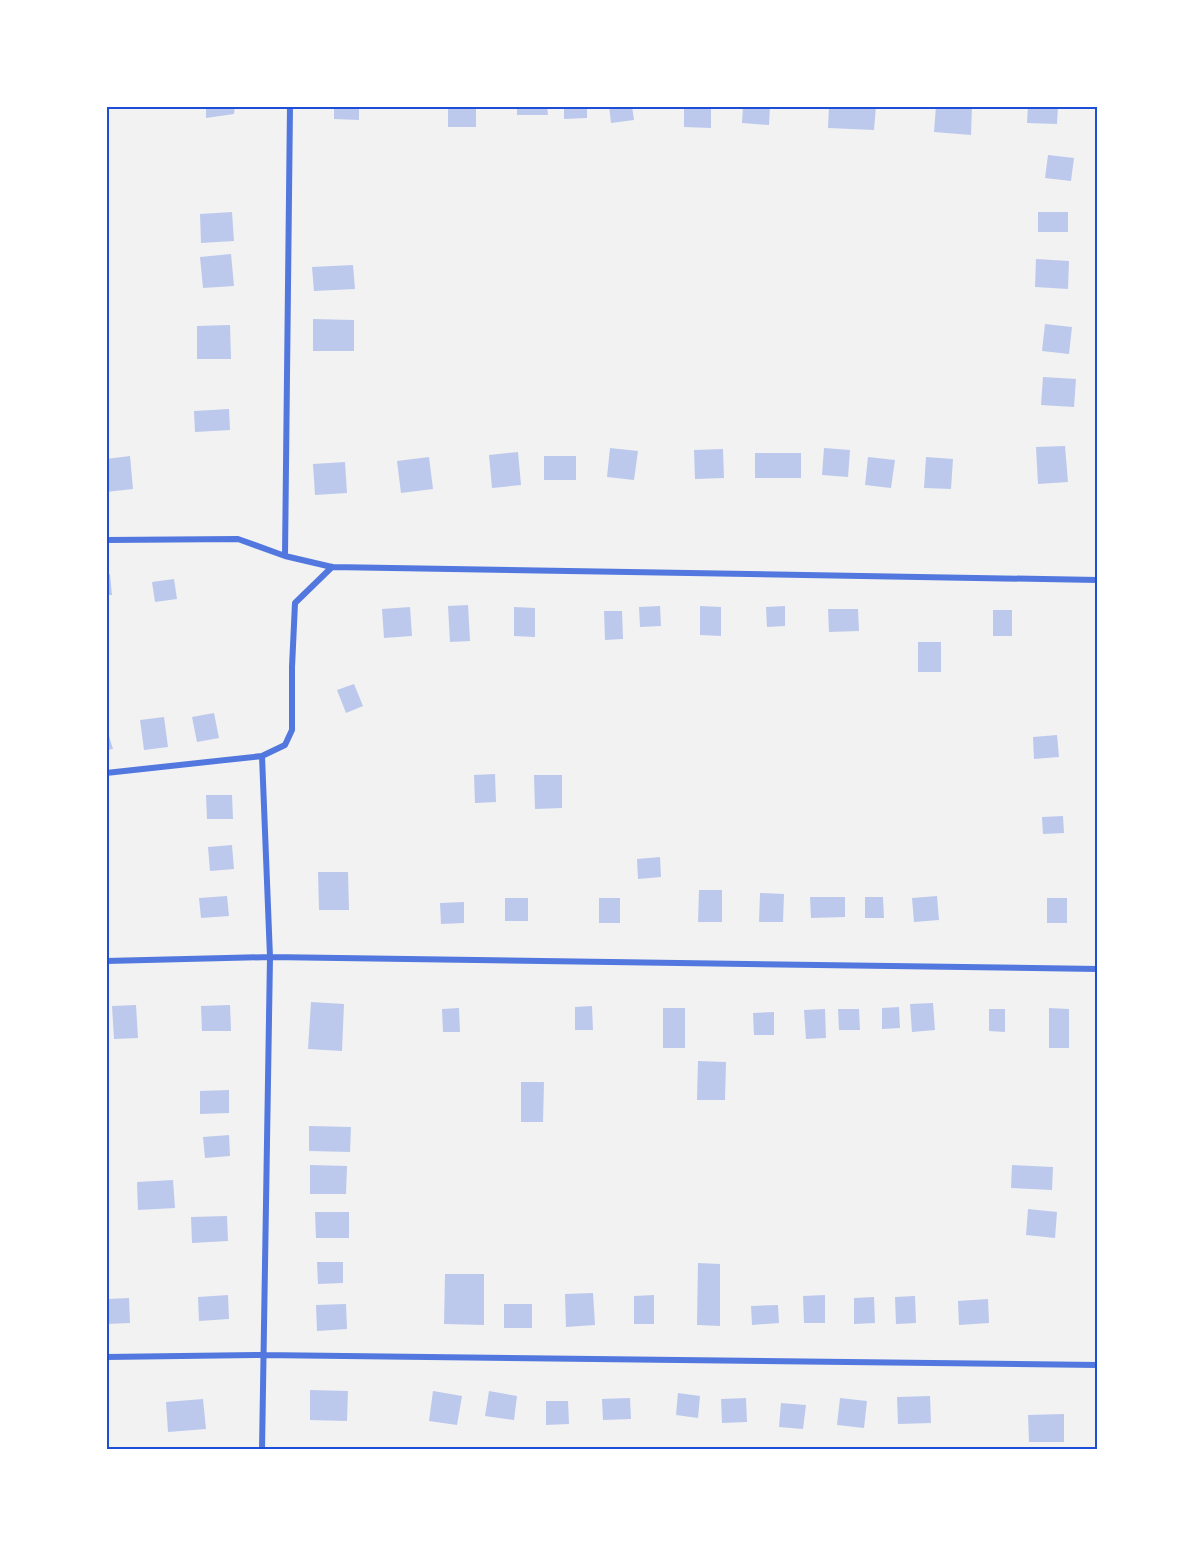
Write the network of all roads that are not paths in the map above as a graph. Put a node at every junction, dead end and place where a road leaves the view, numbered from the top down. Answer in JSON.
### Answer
{"nodes":[{"id":1,"x":290,"y":106,"type":"edge"},
{"id":2,"x":106,"y":540,"type":"edge"},
{"id":3,"x":285,"y":556,"type":"junction"},
{"id":4,"x":332,"y":567,"type":"junction"},
{"id":5,"x":1098,"y":580,"type":"edge"},
{"id":6,"x":262,"y":756,"type":"junction"},
{"id":7,"x":106,"y":773,"type":"edge"},
{"id":8,"x":270,"y":957,"type":"junction"},
{"id":9,"x":106,"y":961,"type":"edge"},
{"id":10,"x":1098,"y":969,"type":"edge"},
{"id":11,"x":262,"y":1355,"type":"junction"},
{"id":12,"x":106,"y":1357,"type":"edge"},
{"id":13,"x":1098,"y":1365,"type":"edge"},
{"id":14,"x":262,"y":1449,"type":"edge"}],
"edges":[{"from":1,"to":3,"type":"street"},
{"from":2,"to":3,"type":"street"},
{"from":3,"to":4,"type":"street"},
{"from":4,"to":5,"type":"street"},
{"from":4,"to":6,"type":"street"},
{"from":6,"to":7,"type":"street"},
{"from":6,"to":8,"type":"street"},
{"from":8,"to":9,"type":"street"},
{"from":8,"to":10,"type":"street"},
{"from":8,"to":11,"type":"street"},
{"from":11,"to":12,"type":"street"},
{"from":11,"to":13,"type":"street"},
{"from":11,"to":14,"type":"street"}]}
